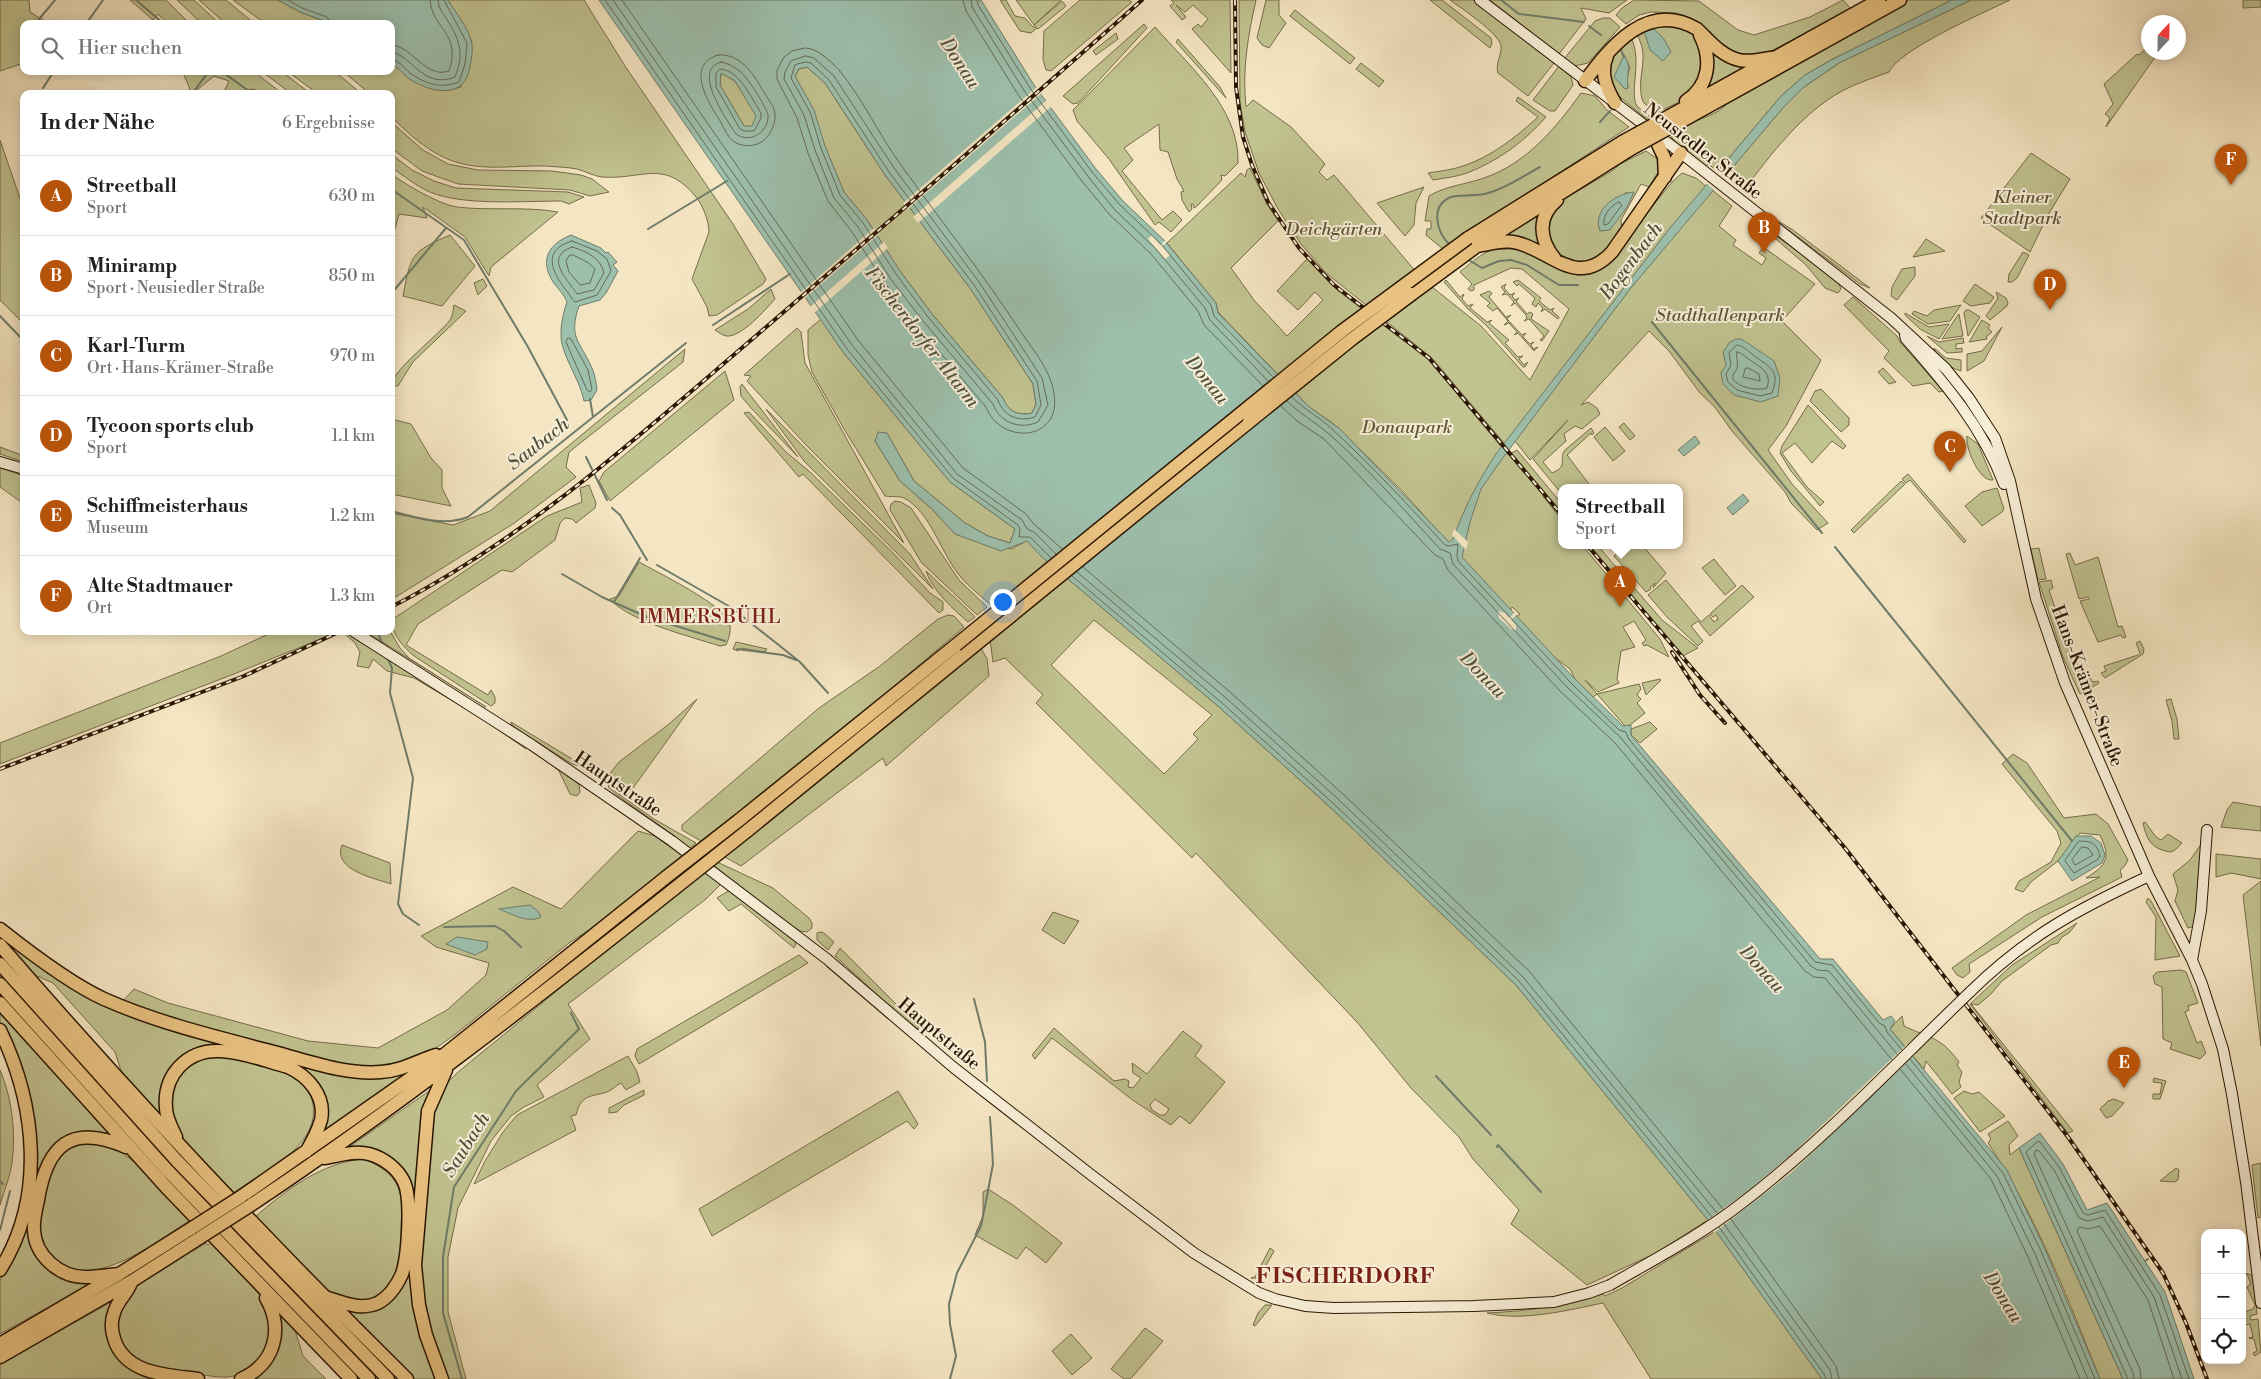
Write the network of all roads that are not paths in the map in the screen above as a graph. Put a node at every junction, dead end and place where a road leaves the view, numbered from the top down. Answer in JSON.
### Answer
{"nodes":[{"id":1,"x":1480,"y":0,"type":"edge"},
{"id":2,"x":1880,"y":0,"type":"edge"},
{"id":3,"x":1900,"y":0,"type":"edge"},
{"id":4,"x":1694,"y":27,"type":"junction"},
{"id":5,"x":1810,"y":44,"type":"junction"},
{"id":6,"x":1610,"y":49,"type":"junction"},
{"id":7,"x":1777,"y":57,"type":"junction"},
{"id":8,"x":1585,"y":81,"type":"junction"},
{"id":9,"x":1615,"y":103,"type":"junction"},
{"id":10,"x":1678,"y":117,"type":"junction"},
{"id":11,"x":1651,"y":130,"type":"junction"},
{"id":12,"x":1626,"y":146,"type":"junction"},
{"id":13,"x":1681,"y":154,"type":"junction"},
{"id":14,"x":1665,"y":176,"type":"junction"},
{"id":15,"x":1564,"y":190,"type":"junction"},
{"id":16,"x":1472,"y":242,"type":"junction"},
{"id":17,"x":1562,"y":264,"type":"junction"},
{"id":18,"x":1903,"y":330,"type":"junction"},
{"id":19,"x":1969,"y":398,"type":"joint"},
{"id":20,"x":1962,"y":406,"type":"joint"},
{"id":21,"x":0,"y":462,"type":"edge"},
{"id":22,"x":20,"y":469,"type":"edge"},
{"id":23,"x":2014,"y":502,"type":"junction"},
{"id":24,"x":359,"y":635,"type":"edge"},
{"id":25,"x":960,"y":649,"type":"junction"},
{"id":26,"x":2207,"y":830,"type":"dead end"},
{"id":27,"x":2149,"y":876,"type":"junction"},
{"id":28,"x":0,"y":929,"type":"edge"},
{"id":29,"x":0,"y":945,"type":"edge"},
{"id":30,"x":2192,"y":960,"type":"junction"},
{"id":31,"x":0,"y":964,"type":"edge"},
{"id":32,"x":0,"y":984,"type":"edge"},
{"id":33,"x":0,"y":1003,"type":"edge"},
{"id":34,"x":0,"y":1030,"type":"edge"},
{"id":35,"x":445,"y":1054,"type":"junction"},
{"id":36,"x":447,"y":1068,"type":"junction"},
{"id":37,"x":181,"y":1147,"type":"junction"},
{"id":38,"x":131,"y":1149,"type":"junction"},
{"id":39,"x":305,"y":1154,"type":"junction"},
{"id":40,"x":321,"y":1158,"type":"junction"},
{"id":41,"x":247,"y":1201,"type":"junction"},
{"id":42,"x":196,"y":1233,"type":"junction"},
{"id":43,"x":0,"y":1270,"type":"edge"},
{"id":44,"x":119,"y":1274,"type":"junction"},
{"id":45,"x":132,"y":1281,"type":"junction"},
{"id":46,"x":258,"y":1285,"type":"junction"},
{"id":47,"x":323,"y":1297,"type":"junction"},
{"id":48,"x":2261,"y":1303,"type":"edge"},
{"id":49,"x":0,"y":1344,"type":"edge"},
{"id":50,"x":0,"y":1356,"type":"edge"},
{"id":51,"x":198,"y":1379,"type":"edge"},
{"id":52,"x":241,"y":1379,"type":"edge"},
{"id":53,"x":351,"y":1379,"type":"edge"},
{"id":54,"x":369,"y":1379,"type":"edge"},
{"id":55,"x":388,"y":1379,"type":"edge"},
{"id":56,"x":407,"y":1379,"type":"edge"},
{"id":57,"x":442,"y":1379,"type":"edge"}],
"edges":[{"from":1,"to":8,"type":"main road","name":"Neusiedler Straße"},
{"from":2,"to":5,"type":"highway"},
{"from":3,"to":5,"type":"highway"},
{"from":4,"to":6,"type":"highway"},
{"from":4,"to":7,"type":"highway"},
{"from":4,"to":10,"type":"highway"},
{"from":5,"to":7,"type":"highway"},
{"from":5,"to":10,"type":"highway"},
{"from":6,"to":8,"type":"highway"},
{"from":6,"to":9,"type":"highway"},
{"from":7,"to":10,"type":"highway"},
{"from":8,"to":9,"type":"main road","name":"Neusiedler Straße"},
{"from":9,"to":11,"type":"main road","name":"Neusiedler Straße"},
{"from":10,"to":12,"type":"highway","bridge":true},
{"from":11,"to":13,"type":"main road","name":"Neusiedler Straße"},
{"from":11,"to":14,"type":"highway"},
{"from":12,"to":15,"type":"highway"},
{"from":12,"to":16,"type":"highway"},
{"from":13,"to":14,"type":"highway"},
{"from":13,"to":18,"type":"main road","name":"Neusiedler Straße"},
{"from":14,"to":17,"type":"highway"},
{"from":15,"to":16,"type":"highway"},
{"from":15,"to":17,"type":"highway"},
{"from":16,"to":17,"type":"highway"},
{"from":16,"to":25,"type":"highway","bridge":true},
{"from":18,"to":19,"type":"main road","name":"Neusiedler Straße"},
{"from":18,"to":20,"type":"main road","name":"Neusiedler Straße"},
{"from":19,"to":23,"type":"main road","name":"Hans-Krämer-Straße"},
{"from":20,"to":23,"type":"main road","name":"Hans-Krämer-Straße"},
{"from":21,"to":22,"type":"main road"},
{"from":23,"to":27,"type":"main road","name":"Hans-Krämer-Straße"},
{"from":24,"to":27,"type":"main road","name":"Hauptstraße","bridge":true},
{"from":25,"to":35,"type":"highway","bridge":true},
{"from":25,"to":36,"type":"highway","bridge":true},
{"from":26,"to":30,"type":"main road"},
{"from":27,"to":30,"type":"main road","name":"Hans-Krämer-Straße"},
{"from":28,"to":35,"type":"highway"},
{"from":29,"to":37,"type":"highway"},
{"from":30,"to":48,"type":"main road","name":"Hans-Krämer-Straße"},
{"from":31,"to":55,"type":"highway"},
{"from":32,"to":54,"type":"highway"},
{"from":33,"to":38,"type":"highway"},
{"from":34,"to":43,"type":"highway"},
{"from":35,"to":39,"type":"highway"},
{"from":36,"to":40,"type":"highway"},
{"from":36,"to":57,"type":"highway"},
{"from":37,"to":39,"type":"highway"},
{"from":37,"to":47,"type":"highway"},
{"from":38,"to":44,"type":"highway"},
{"from":38,"to":46,"type":"highway"},
{"from":39,"to":41,"type":"highway"},
{"from":40,"to":41,"type":"highway"},
{"from":40,"to":47,"type":"highway"},
{"from":41,"to":42,"type":"highway","bridge":true},
{"from":42,"to":44,"type":"highway"},
{"from":42,"to":45,"type":"highway"},
{"from":44,"to":49,"type":"highway"},
{"from":45,"to":50,"type":"highway"},
{"from":45,"to":51,"type":"highway"},
{"from":46,"to":52,"type":"highway"},
{"from":46,"to":53,"type":"highway"},
{"from":47,"to":56,"type":"highway"}]}
